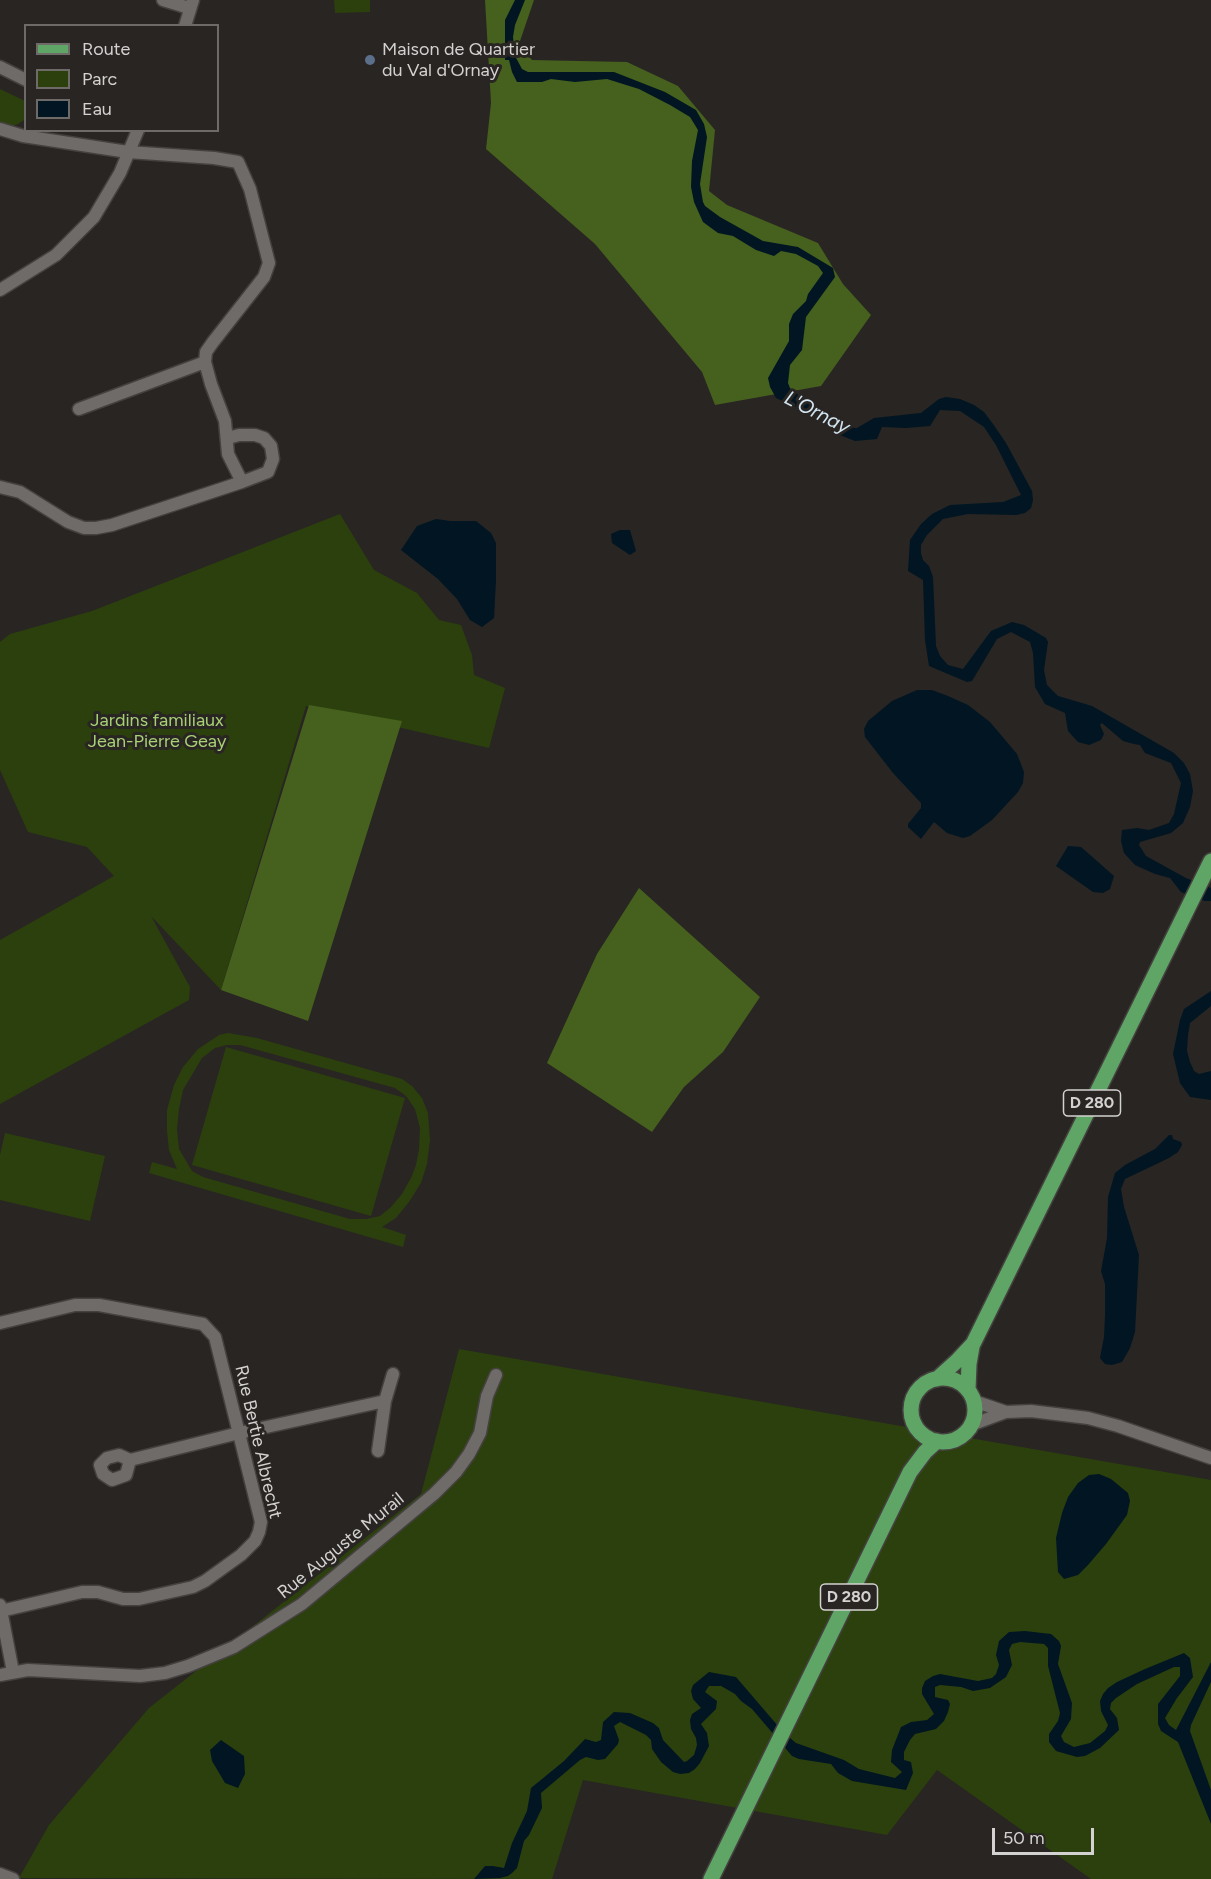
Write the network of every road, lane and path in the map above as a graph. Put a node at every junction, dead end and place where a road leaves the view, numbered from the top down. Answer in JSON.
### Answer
{"nodes":[{"id":1,"x":163,"y":0,"type":"edge"},
{"id":2,"x":191,"y":4,"type":"edge"},
{"id":3,"x":186,"y":24,"type":"edge"},
{"id":4,"x":0,"y":68,"type":"edge"},
{"id":5,"x":24,"y":79,"type":"edge"},
{"id":6,"x":0,"y":129,"type":"edge"},
{"id":7,"x":137,"y":132,"type":"edge"},
{"id":8,"x":24,"y":133,"type":"edge"},
{"id":9,"x":128,"y":152,"type":"junction"},
{"id":10,"x":0,"y":290,"type":"edge"},
{"id":11,"x":205,"y":362,"type":"junction"},
{"id":12,"x":79,"y":409,"type":"dead end"},
{"id":13,"x":228,"y":438,"type":"junction"},
{"id":14,"x":242,"y":482,"type":"junction"},
{"id":15,"x":0,"y":487,"type":"edge"},
{"id":16,"x":1211,"y":861,"type":"edge"},
{"id":17,"x":0,"y":1323,"type":"edge"},
{"id":18,"x":973,"y":1344,"type":"junction"},
{"id":19,"x":393,"y":1374,"type":"dead end"},
{"id":20,"x":496,"y":1375,"type":"dead end"},
{"id":21,"x":937,"y":1379,"type":"junction"},
{"id":22,"x":971,"y":1395,"type":"junction"},
{"id":23,"x":385,"y":1401,"type":"junction"},
{"id":24,"x":1006,"y":1412,"type":"junction"},
{"id":25,"x":971,"y":1425,"type":"junction"},
{"id":26,"x":916,"y":1427,"type":"junction"},
{"id":27,"x":239,"y":1433,"type":"junction"},
{"id":28,"x":938,"y":1441,"type":"junction"},
{"id":29,"x":378,"y":1451,"type":"dead end"},
{"id":30,"x":1211,"y":1458,"type":"edge"},
{"id":31,"x":130,"y":1460,"type":"dead end"},
{"id":32,"x":910,"y":1472,"type":"junction"},
{"id":33,"x":1,"y":1608,"type":"edge"},
{"id":34,"x":14,"y":1672,"type":"junction"},
{"id":35,"x":0,"y":1675,"type":"edge"},
{"id":36,"x":0,"y":1874,"type":"edge"},
{"id":37,"x":14,"y":1879,"type":"edge"},
{"id":38,"x":711,"y":1879,"type":"edge"}],
"edges":[{"from":1,"to":2,"type":"street"},
{"from":2,"to":3,"type":"street"},
{"from":4,"to":5,"type":"street"},
{"from":6,"to":8,"type":"street"},
{"from":7,"to":9,"type":"street"},
{"from":8,"to":9,"type":"street"},
{"from":9,"to":10,"type":"street"},
{"from":9,"to":11,"type":"street"},
{"from":11,"to":12,"type":"street"},
{"from":11,"to":13,"type":"street"},
{"from":13,"to":14,"type":"street"},
{"from":13,"to":14,"type":"street"},
{"from":14,"to":15,"type":"street"},
{"from":16,"to":18,"type":"main road","number":"D 280"},
{"from":17,"to":27,"type":"street","name":"Rue Bertie Albrecht"},
{"from":18,"to":21,"type":"main road","number":"D 280"},
{"from":18,"to":22,"type":"main road","number":"D 280"},
{"from":19,"to":23,"type":"street"},
{"from":20,"to":34,"type":"street","name":"Rue Auguste Murail"},
{"from":21,"to":22,"type":"main road"},
{"from":21,"to":26,"type":"main road"},
{"from":22,"to":24,"type":"street"},
{"from":22,"to":25,"type":"main road"},
{"from":23,"to":27,"type":"street"},
{"from":23,"to":29,"type":"street"},
{"from":24,"to":25,"type":"street"},
{"from":24,"to":30,"type":"street"},
{"from":25,"to":28,"type":"main road"},
{"from":26,"to":28,"type":"main road"},
{"from":26,"to":32,"type":"main road","number":"D 280"},
{"from":27,"to":31,"type":"street"},
{"from":27,"to":33,"type":"street","name":"Rue Bertie Albrecht"},
{"from":28,"to":32,"type":"main road","number":"D 280"},
{"from":32,"to":38,"type":"main road","number":"D 280"},
{"from":33,"to":34,"type":"street"},
{"from":34,"to":35,"type":"street","name":"Rue Auguste Murail"},
{"from":36,"to":37,"type":"street"}]}
